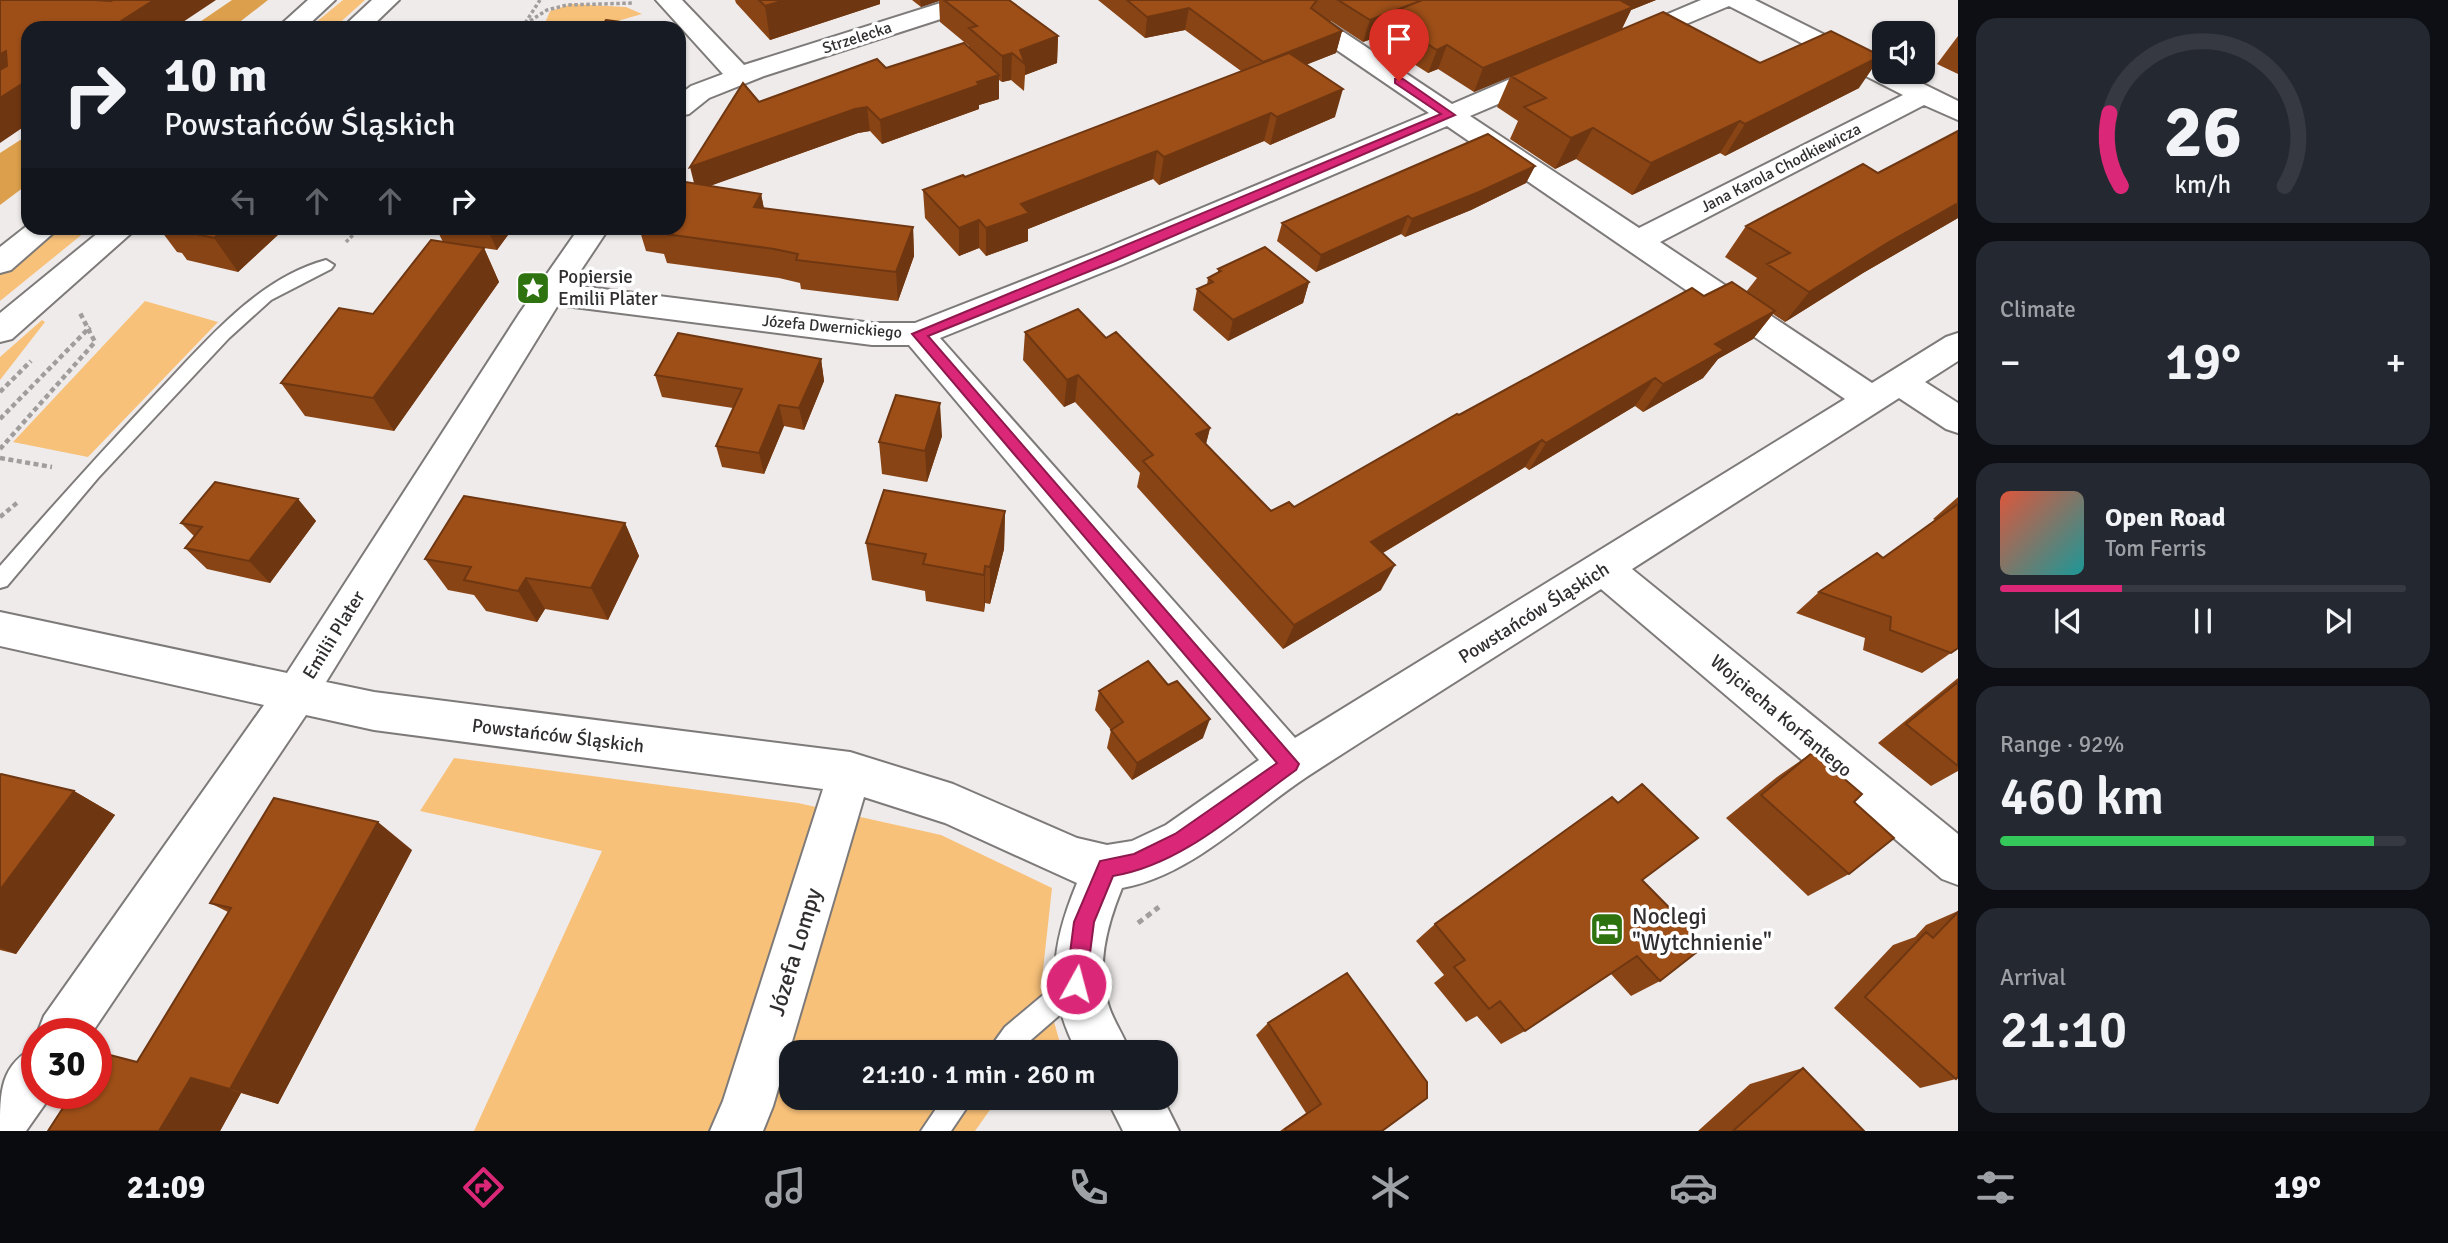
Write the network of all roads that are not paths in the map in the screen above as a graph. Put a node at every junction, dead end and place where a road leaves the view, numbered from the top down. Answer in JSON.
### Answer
{"nodes":[{"id":1,"x":323,"y":0,"type":"edge"},
{"id":2,"x":387,"y":0,"type":"edge"},
{"id":3,"x":975,"y":0,"type":"edge"},
{"id":4,"x":1722,"y":0,"type":"edge"},
{"id":5,"x":1736,"y":0,"type":"edge"},
{"id":6,"x":671,"y":3,"type":"edge"},
{"id":7,"x":298,"y":21,"type":"edge"},
{"id":8,"x":363,"y":21,"type":"edge"},
{"id":9,"x":1321,"y":28,"type":"edge"},
{"id":10,"x":740,"y":77,"type":"junction"},
{"id":11,"x":1924,"y":95,"type":"junction"},
{"id":12,"x":686,"y":103,"type":"edge"},
{"id":13,"x":1958,"y":112,"type":"edge"},
{"id":14,"x":1450,"y":115,"type":"junction"},
{"id":15,"x":35,"y":235,"type":"edge"},
{"id":16,"x":114,"y":235,"type":"edge"},
{"id":17,"x":589,"y":235,"type":"edge"},
{"id":18,"x":1638,"y":241,"type":"junction"},
{"id":19,"x":0,"y":263,"type":"edge"},
{"id":20,"x":326,"y":265,"type":"dead end"},
{"id":21,"x":549,"y":293,"type":"junction"},
{"id":22,"x":0,"y":331,"type":"edge"},
{"id":23,"x":918,"y":334,"type":"junction"},
{"id":24,"x":1958,"y":345,"type":"edge"},
{"id":25,"x":1886,"y":391,"type":"junction"},
{"id":26,"x":1958,"y":419,"type":"edge"},
{"id":27,"x":1605,"y":569,"type":"junction"},
{"id":28,"x":0,"y":580,"type":"edge"},
{"id":29,"x":0,"y":629,"type":"edge"},
{"id":30,"x":297,"y":693,"type":"junction"},
{"id":31,"x":1290,"y":764,"type":"junction"},
{"id":32,"x":850,"y":772,"type":"junction"},
{"id":33,"x":1958,"y":863,"type":"edge"},
{"id":34,"x":1107,"y":868,"type":"junction"},
{"id":35,"x":1076,"y":984,"type":"junction"},
{"id":36,"x":73,"y":1018,"type":"edge"},
{"id":37,"x":1010,"y":1040,"type":"edge"},
{"id":38,"x":1098,"y":1040,"type":"edge"},
{"id":39,"x":21,"y":1094,"type":"edge"},
{"id":40,"x":951,"y":1110,"type":"edge"},
{"id":41,"x":1140,"y":1110,"type":"edge"},
{"id":42,"x":0,"y":1124,"type":"edge"},
{"id":43,"x":736,"y":1131,"type":"edge"},
{"id":44,"x":934,"y":1131,"type":"edge"},
{"id":45,"x":1153,"y":1131,"type":"edge"}],
"edges":[{"from":1,"to":7,"type":"street"},
{"from":2,"to":8,"type":"street"},
{"from":3,"to":10,"type":"street","name":"Strzelecka"},
{"from":4,"to":14,"type":"street","name":"Józefa Dwernickiego"},
{"from":5,"to":11,"type":"street"},
{"from":6,"to":10,"type":"street"},
{"from":9,"to":14,"type":"street"},
{"from":10,"to":12,"type":"street"},
{"from":11,"to":13,"type":"street"},
{"from":11,"to":18,"type":"street","name":"Jana Karola Chodkiewicza"},
{"from":14,"to":18,"type":"street"},
{"from":14,"to":23,"type":"street","name":"Józefa Dwernickiego"},
{"from":15,"to":19,"type":"street"},
{"from":16,"to":22,"type":"street"},
{"from":17,"to":21,"type":"street","name":"Emilii Plater"},
{"from":18,"to":25,"type":"street"},
{"from":20,"to":28,"type":"lane"},
{"from":21,"to":23,"type":"street","name":"Józefa Dwernickiego"},
{"from":21,"to":30,"type":"street","name":"Emilii Plater"},
{"from":23,"to":31,"type":"street"},
{"from":24,"to":25,"type":"street","name":"Powstańców Śląskich"},
{"from":25,"to":26,"type":"street"},
{"from":25,"to":27,"type":"street","name":"Powstańców Śląskich"},
{"from":27,"to":31,"type":"street","name":"Powstańców Śląskich"},
{"from":27,"to":33,"type":"street","name":"Wojciecha Korfantego"},
{"from":29,"to":30,"type":"street","name":"Powstańców Śląskich"},
{"from":30,"to":32,"type":"street","name":"Powstańców Śląskich"},
{"from":30,"to":36,"type":"street","name":"Emilii Plater"},
{"from":31,"to":34,"type":"street","name":"Powstańców Śląskich"},
{"from":32,"to":34,"type":"street","name":"Powstańców Śląskich"},
{"from":32,"to":43,"type":"street","name":"Józefa Lompy"},
{"from":34,"to":35,"type":"street"},
{"from":35,"to":37,"type":"lane"},
{"from":35,"to":38,"type":"street"},
{"from":39,"to":42,"type":"street"},
{"from":40,"to":44,"type":"lane"},
{"from":41,"to":45,"type":"street"}]}
